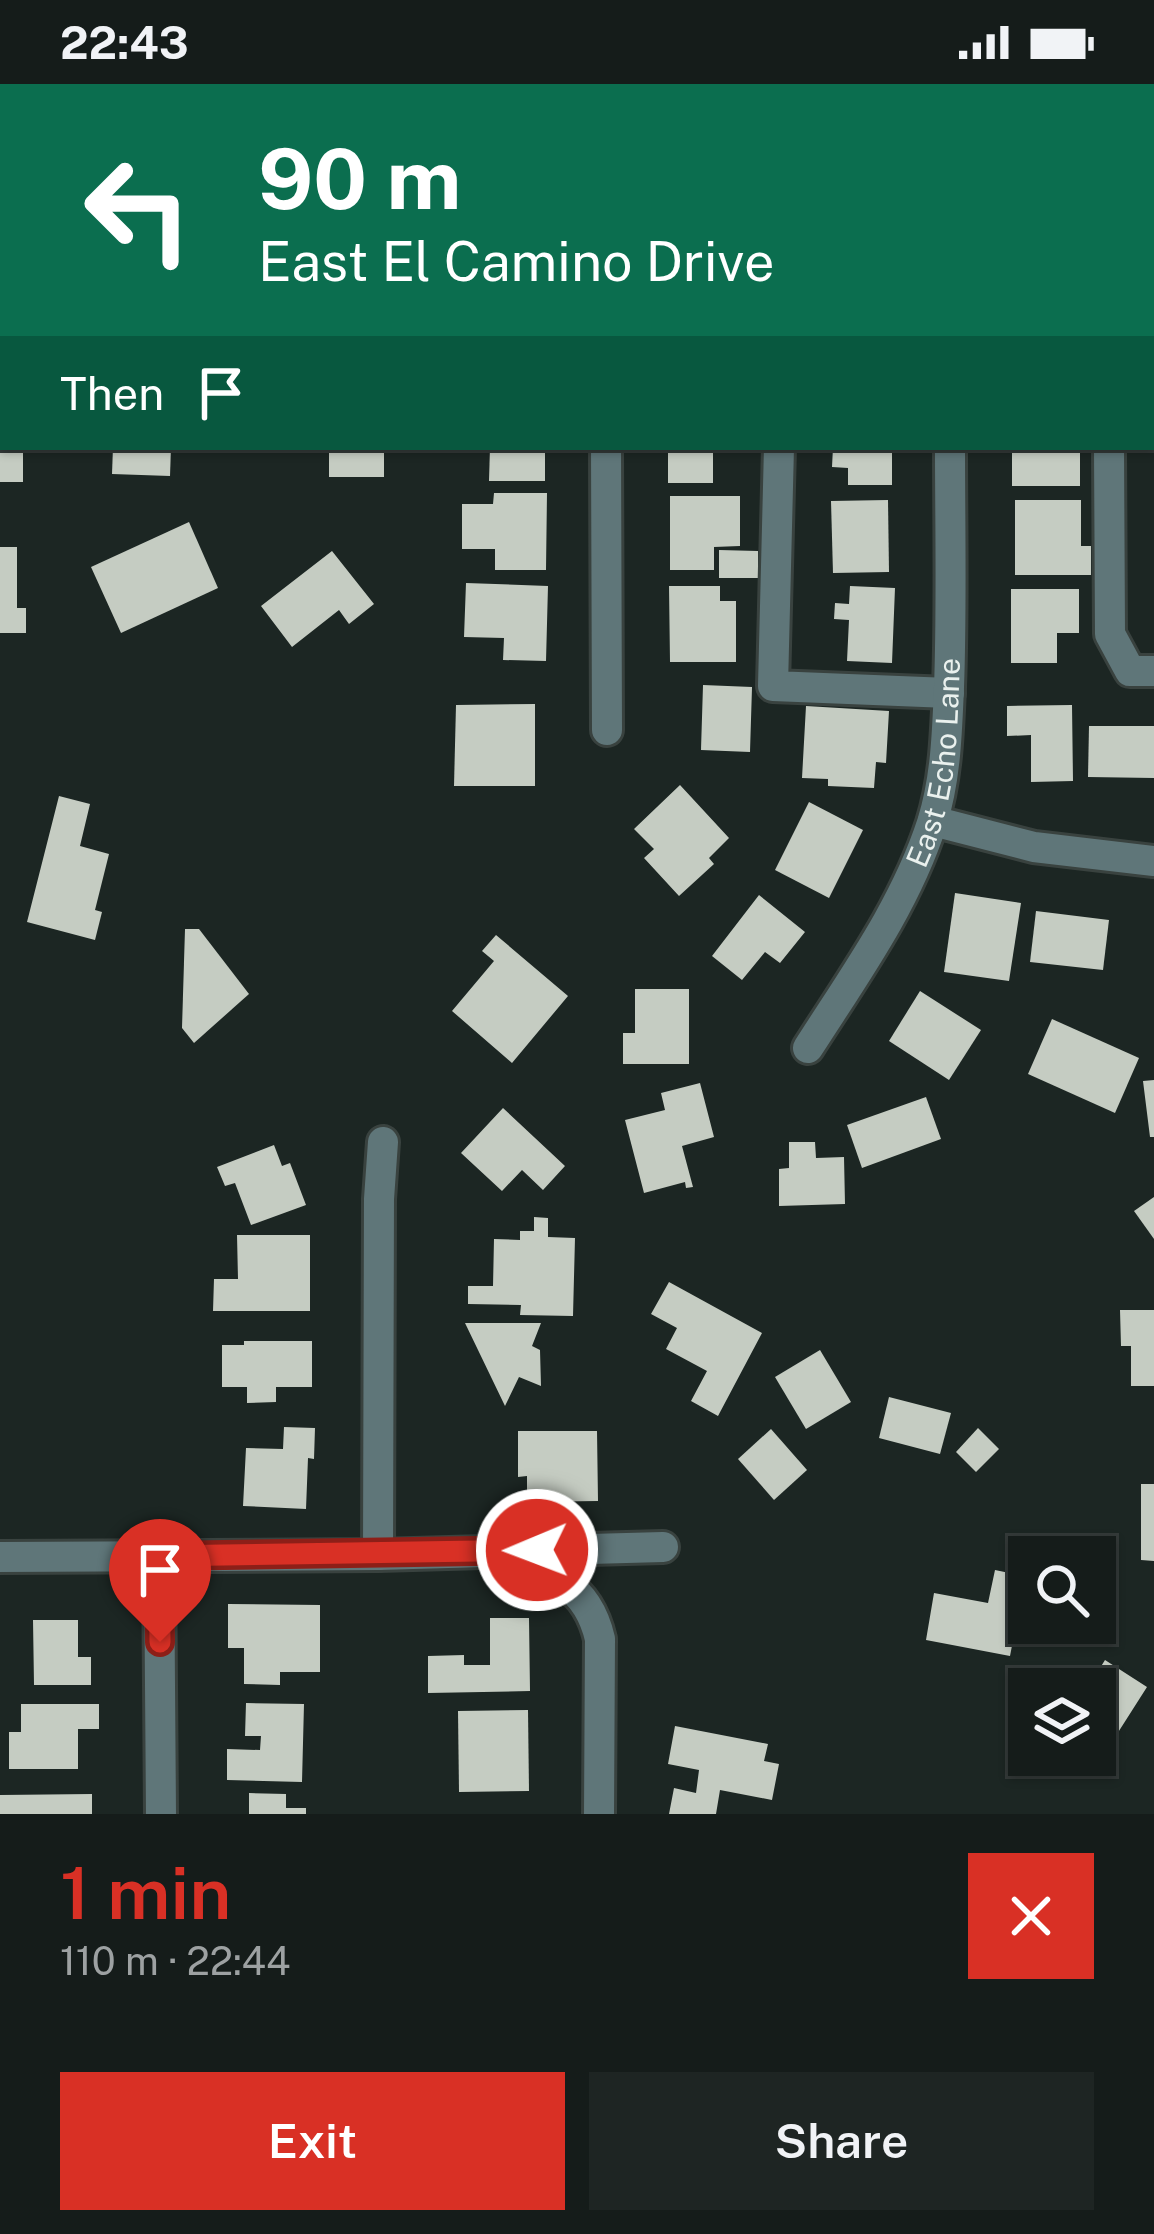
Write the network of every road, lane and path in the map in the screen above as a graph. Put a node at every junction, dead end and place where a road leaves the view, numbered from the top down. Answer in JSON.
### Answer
{"nodes":[{"id":1,"x":606,"y":450,"type":"edge"},
{"id":2,"x":779,"y":450,"type":"edge"},
{"id":3,"x":950,"y":450,"type":"edge"},
{"id":4,"x":1109,"y":450,"type":"edge"},
{"id":5,"x":1154,"y":671,"type":"edge"},
{"id":6,"x":949,"y":693,"type":"junction"},
{"id":7,"x":607,"y":730,"type":"dead end"},
{"id":8,"x":933,"y":820,"type":"junction"},
{"id":9,"x":1154,"y":861,"type":"edge"},
{"id":10,"x":808,"y":1048,"type":"dead end"},
{"id":11,"x":383,"y":1142,"type":"dead end"},
{"id":12,"x":663,"y":1547,"type":"dead end"},
{"id":13,"x":453,"y":1551,"type":"junction"},
{"id":14,"x":378,"y":1555,"type":"junction"},
{"id":15,"x":159,"y":1556,"type":"junction"},
{"id":16,"x":0,"y":1557,"type":"edge"},
{"id":17,"x":161,"y":1814,"type":"edge"},
{"id":18,"x":599,"y":1814,"type":"edge"}],
"edges":[{"from":1,"to":7,"type":"street"},
{"from":2,"to":6,"type":"street"},
{"from":3,"to":6,"type":"street","name":"East Echo Lane"},
{"from":4,"to":5,"type":"street"},
{"from":6,"to":8,"type":"street","name":"East Echo Lane"},
{"from":8,"to":9,"type":"street"},
{"from":8,"to":10,"type":"street","name":"East Echo Lane"},
{"from":11,"to":14,"type":"street"},
{"from":12,"to":13,"type":"street"},
{"from":13,"to":14,"type":"street"},
{"from":13,"to":18,"type":"street"},
{"from":14,"to":15,"type":"street"},
{"from":15,"to":16,"type":"street"},
{"from":15,"to":17,"type":"street"}]}
